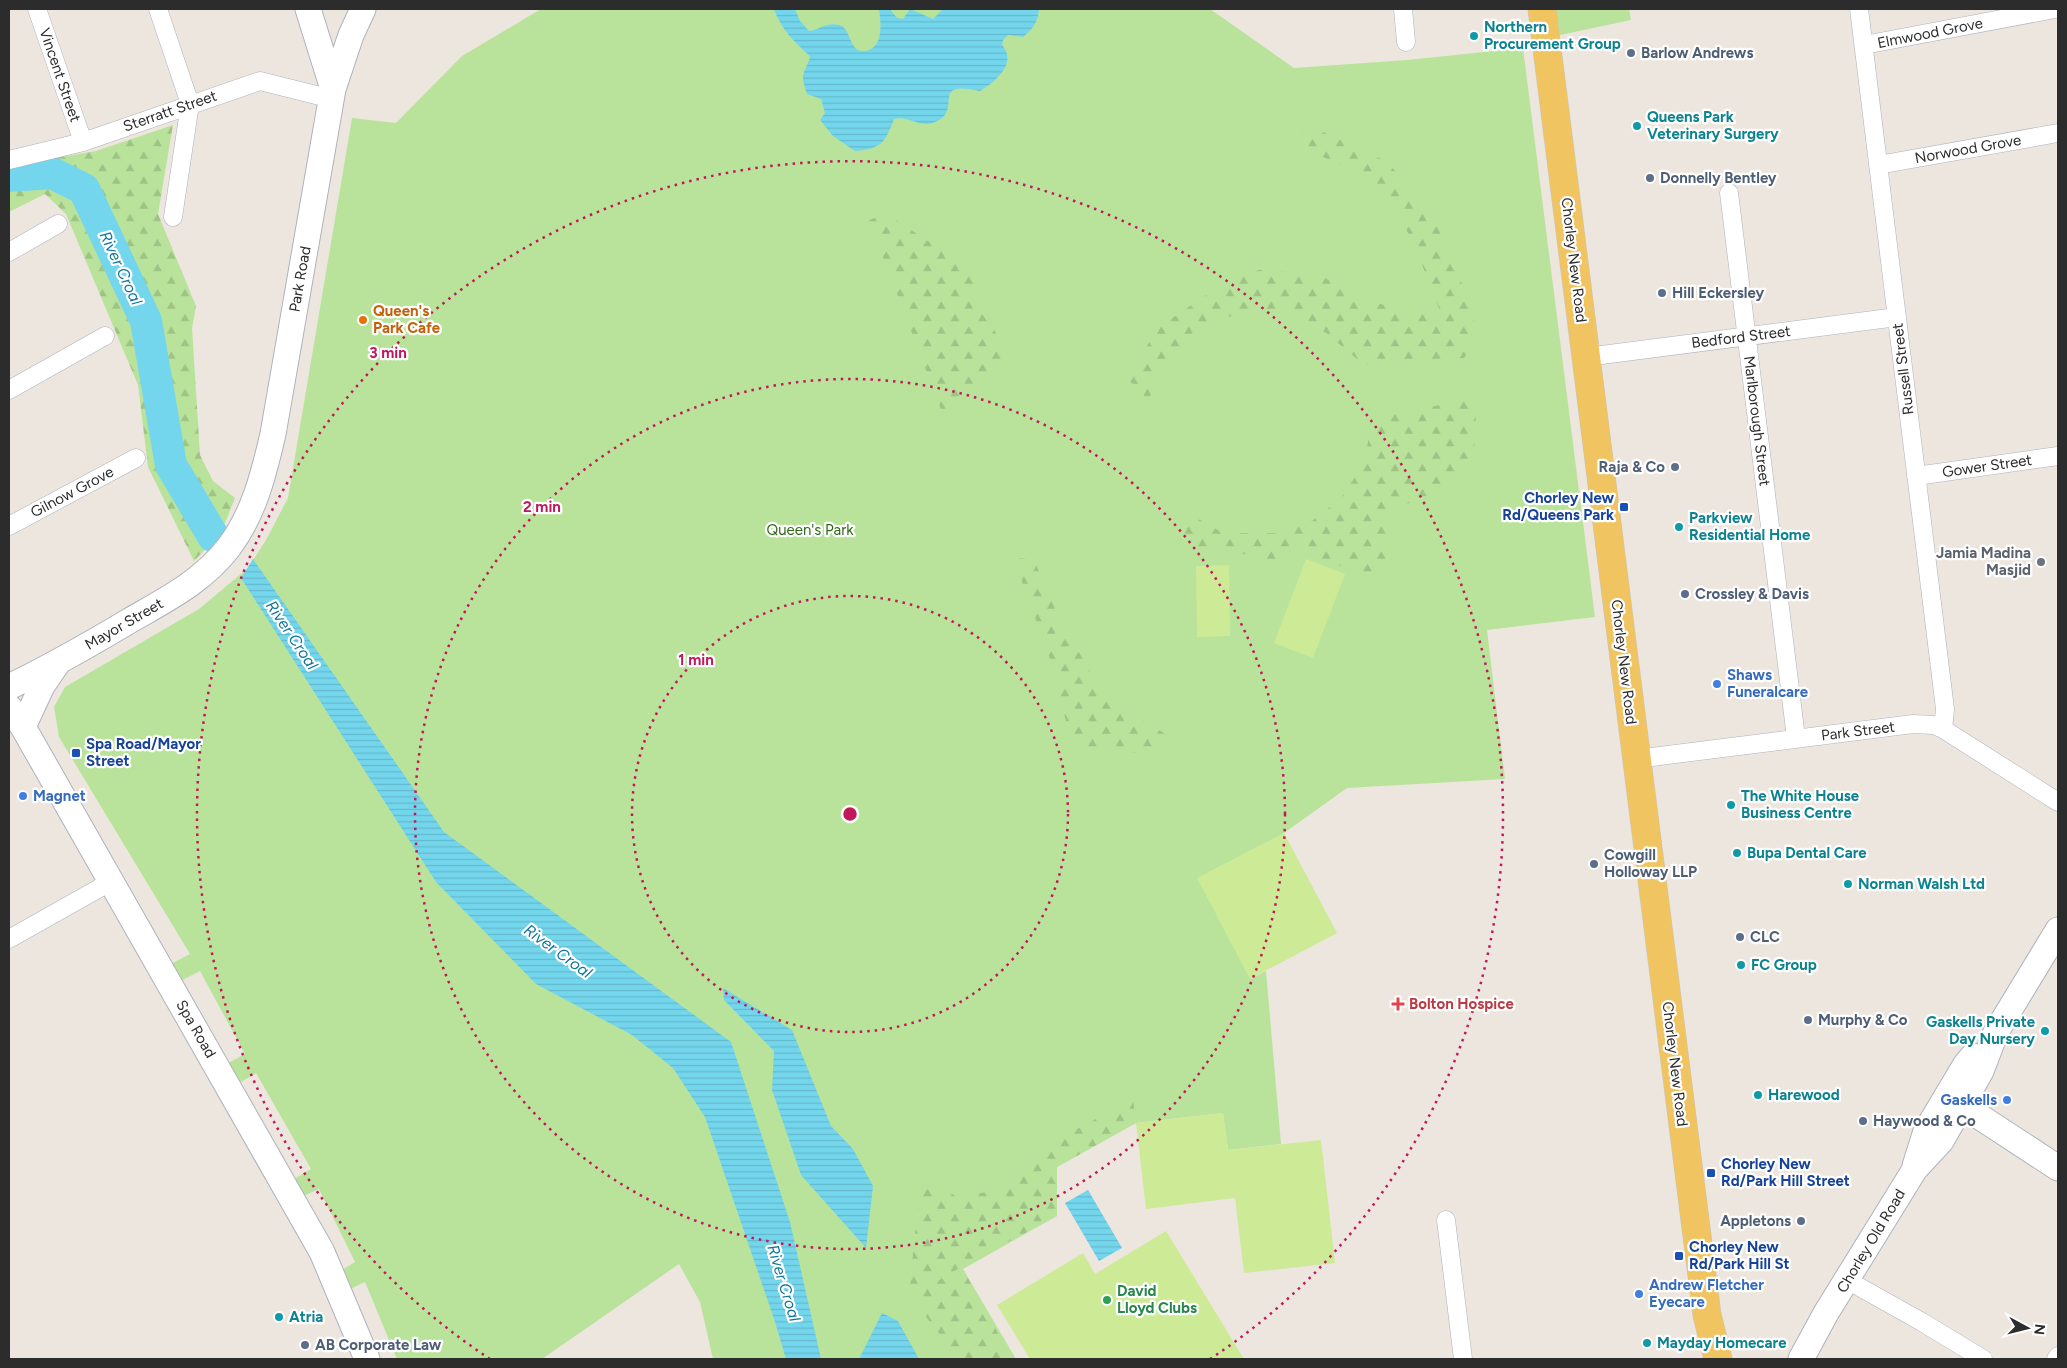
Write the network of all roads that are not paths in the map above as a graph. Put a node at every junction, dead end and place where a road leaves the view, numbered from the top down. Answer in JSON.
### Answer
{"nodes":[{"id":1,"x":36,"y":9,"type":"edge"},
{"id":2,"x":158,"y":9,"type":"edge"},
{"id":3,"x":308,"y":9,"type":"edge"},
{"id":4,"x":363,"y":9,"type":"edge"},
{"id":5,"x":1403,"y":9,"type":"edge"},
{"id":6,"x":1542,"y":9,"type":"edge"},
{"id":7,"x":1859,"y":9,"type":"edge"},
{"id":8,"x":2055,"y":9,"type":"edge"},
{"id":9,"x":352,"y":35,"type":"junction"},
{"id":10,"x":316,"y":37,"type":"junction"},
{"id":11,"x":1406,"y":42,"type":"dead end"},
{"id":12,"x":1864,"y":45,"type":"junction"},
{"id":13,"x":333,"y":94,"type":"junction"},
{"id":14,"x":190,"y":104,"type":"junction"},
{"id":15,"x":2058,"y":133,"type":"edge"},
{"id":16,"x":84,"y":142,"type":"junction"},
{"id":17,"x":9,"y":160,"type":"edge"},
{"id":18,"x":1878,"y":165,"type":"junction"},
{"id":19,"x":1729,"y":193,"type":"dead end"},
{"id":20,"x":173,"y":218,"type":"dead end"},
{"id":21,"x":58,"y":224,"type":"dead end"},
{"id":22,"x":9,"y":252,"type":"edge"},
{"id":23,"x":1897,"y":317,"type":"junction"},
{"id":24,"x":105,"y":336,"type":"dead end"},
{"id":25,"x":1746,"y":336,"type":"junction"},
{"id":26,"x":1586,"y":357,"type":"junction"},
{"id":27,"x":9,"y":390,"type":"edge"},
{"id":28,"x":2058,"y":456,"type":"edge"},
{"id":29,"x":136,"y":458,"type":"dead end"},
{"id":30,"x":1916,"y":476,"type":"junction"},
{"id":31,"x":9,"y":526,"type":"edge"},
{"id":32,"x":229,"y":547,"type":"joint"},
{"id":33,"x":57,"y":664,"type":"junction"},
{"id":34,"x":9,"y":687,"type":"edge"},
{"id":35,"x":9,"y":707,"type":"edge"},
{"id":36,"x":23,"y":727,"type":"junction"},
{"id":37,"x":1943,"y":729,"type":"junction"},
{"id":38,"x":1796,"y":738,"type":"junction"},
{"id":39,"x":1636,"y":759,"type":"junction"},
{"id":40,"x":2058,"y":802,"type":"edge"},
{"id":41,"x":112,"y":881,"type":"junction"},
{"id":42,"x":2058,"y":930,"type":"edge"},
{"id":43,"x":9,"y":939,"type":"edge"},
{"id":44,"x":1996,"y":1032,"type":"junction"},
{"id":45,"x":1966,"y":1064,"type":"junction"},
{"id":46,"x":1968,"y":1104,"type":"junction"},
{"id":47,"x":1934,"y":1117,"type":"junction"},
{"id":48,"x":2058,"y":1168,"type":"edge"},
{"id":49,"x":1914,"y":1169,"type":"junction"},
{"id":50,"x":1446,"y":1220,"type":"dead end"},
{"id":51,"x":1847,"y":1280,"type":"junction"},
{"id":52,"x":1826,"y":1313,"type":"junction"},
{"id":53,"x":1707,"y":1315,"type":"junction"},
{"id":54,"x":367,"y":1359,"type":"edge"},
{"id":55,"x":1463,"y":1359,"type":"edge"},
{"id":56,"x":1705,"y":1359,"type":"edge"},
{"id":57,"x":1718,"y":1359,"type":"edge"},
{"id":58,"x":1784,"y":1359,"type":"edge"},
{"id":59,"x":1802,"y":1359,"type":"edge"},
{"id":60,"x":1983,"y":1359,"type":"edge"}],
"edges":[{"from":1,"to":16,"type":"street","name":"Vincent Street"},
{"from":2,"to":14,"type":"street"},
{"from":3,"to":10,"type":"main road"},
{"from":4,"to":9,"type":"main road","name":"Park Road"},
{"from":5,"to":11,"type":"street"},
{"from":6,"to":26,"type":"main road","name":"Chorley New Road"},
{"from":7,"to":12,"type":"street","name":"Russell Street"},
{"from":8,"to":12,"type":"street","name":"Elmwood Grove"},
{"from":9,"to":10,"type":"main road"},
{"from":9,"to":13,"type":"main road","name":"Park Road"},
{"from":10,"to":13,"type":"main road"},
{"from":12,"to":18,"type":"street","name":"Russell Street"},
{"from":13,"to":14,"type":"street","name":"Sterratt Street"},
{"from":13,"to":32,"type":"main road","name":"Park Road"},
{"from":14,"to":16,"type":"street","name":"Sterratt Street"},
{"from":14,"to":20,"type":"street"},
{"from":15,"to":18,"type":"street","name":"Norwood Grove"},
{"from":16,"to":17,"type":"street","name":"Sterratt Street"},
{"from":18,"to":23,"type":"street","name":"Russell Street"},
{"from":19,"to":25,"type":"street","name":"Marlborough Street"},
{"from":21,"to":22,"type":"street"},
{"from":23,"to":25,"type":"street","name":"Bedford Street"},
{"from":23,"to":30,"type":"street","name":"Russell Street"},
{"from":24,"to":27,"type":"street"},
{"from":25,"to":26,"type":"street","name":"Bedford Street"},
{"from":25,"to":38,"type":"street","name":"Marlborough Street"},
{"from":26,"to":39,"type":"main road","name":"Chorley New Road"},
{"from":28,"to":30,"type":"street","name":"Gower Street"},
{"from":29,"to":31,"type":"street","name":"Gilnow Grove"},
{"from":30,"to":37,"type":"street","name":"Russell Street"},
{"from":32,"to":33,"type":"main road","name":"Mayor Street"},
{"from":33,"to":34,"type":"main road","name":"Mayor Street"},
{"from":33,"to":36,"type":"main road"},
{"from":35,"to":36,"type":"main road","name":"Spa Road"},
{"from":36,"to":41,"type":"main road","name":"Spa Road"},
{"from":37,"to":38,"type":"street","name":"Park Street"},
{"from":37,"to":40,"type":"street","name":"Park Street"},
{"from":38,"to":39,"type":"street","name":"Park Street"},
{"from":39,"to":53,"type":"main road","name":"Chorley New Road"},
{"from":41,"to":43,"type":"street"},
{"from":41,"to":54,"type":"main road","name":"Spa Road"},
{"from":42,"to":44,"type":"main road","name":"Chorley Old Road"},
{"from":44,"to":45,"type":"main road","name":"Chorley Old Road"},
{"from":44,"to":46,"type":"main road","name":"Chorley Old Road"},
{"from":45,"to":46,"type":"main road"},
{"from":45,"to":47,"type":"main road","name":"Chorley Old Road"},
{"from":46,"to":47,"type":"main road"},
{"from":46,"to":48,"type":"main road"},
{"from":46,"to":49,"type":"main road","name":"Chorley Old Road"},
{"from":47,"to":49,"type":"main road","name":"Chorley Old Road"},
{"from":49,"to":51,"type":"main road","name":"Chorley Old Road"},
{"from":50,"to":55,"type":"street"},
{"from":51,"to":52,"type":"main road","name":"Chorley Old Road"},
{"from":51,"to":60,"type":"street"},
{"from":52,"to":58,"type":"main road","name":"Chorley Old Road"},
{"from":52,"to":59,"type":"main road","name":"Chorley Old Road"},
{"from":53,"to":56,"type":"main road","name":"Chorley New Road"},
{"from":53,"to":57,"type":"main road","name":"Chorley New Road"}]}
